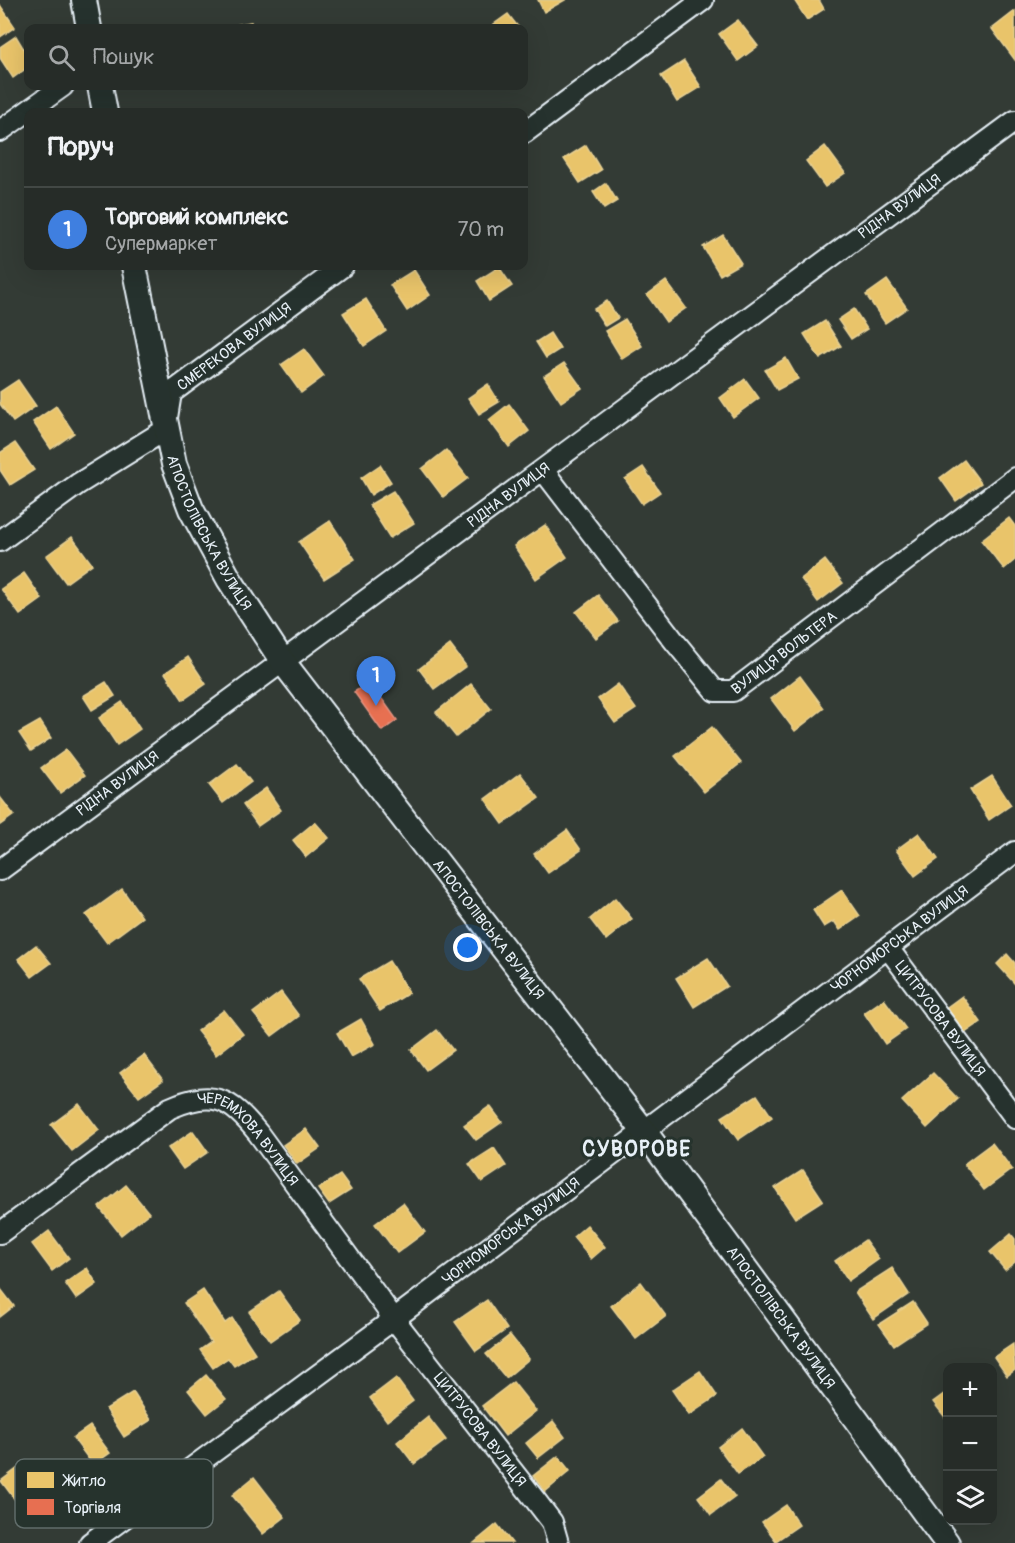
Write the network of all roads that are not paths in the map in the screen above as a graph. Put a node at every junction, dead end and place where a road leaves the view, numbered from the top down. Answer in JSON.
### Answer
{"nodes":[{"id":1,"x":84,"y":0,"type":"edge"},
{"id":2,"x":703,"y":0,"type":"edge"},
{"id":3,"x":88,"y":24,"type":"edge"},
{"id":4,"x":57,"y":90,"type":"edge"},
{"id":5,"x":101,"y":90,"type":"edge"},
{"id":6,"x":32,"y":108,"type":"edge"},
{"id":7,"x":104,"y":108,"type":"edge"},
{"id":8,"x":24,"y":114,"type":"edge"},
{"id":9,"x":1015,"y":121,"type":"edge"},
{"id":10,"x":528,"y":130,"type":"edge"},
{"id":11,"x":0,"y":131,"type":"edge"},
{"id":12,"x":135,"y":270,"type":"edge"},
{"id":13,"x":338,"y":270,"type":"edge"},
{"id":14,"x":165,"y":430,"type":"junction"},
{"id":15,"x":543,"y":470,"type":"junction"},
{"id":16,"x":1015,"y":478,"type":"edge"},
{"id":17,"x":0,"y":541,"type":"edge"},
{"id":18,"x":283,"y":662,"type":"junction"},
{"id":19,"x":1015,"y":852,"type":"edge"},
{"id":20,"x":0,"y":870,"type":"edge"},
{"id":21,"x":888,"y":948,"type":"junction"},
{"id":22,"x":1015,"y":1118,"type":"edge"},
{"id":23,"x":644,"y":1131,"type":"junction"},
{"id":24,"x":0,"y":1233,"type":"edge"},
{"id":25,"x":394,"y":1319,"type":"junction"},
{"id":26,"x":204,"y":1459,"type":"edge"},
{"id":27,"x":110,"y":1528,"type":"edge"},
{"id":28,"x":90,"y":1543,"type":"edge"},
{"id":29,"x":558,"y":1543,"type":"edge"},
{"id":30,"x":947,"y":1543,"type":"edge"}],
"edges":[{"from":1,"to":3,"type":"street"},
{"from":2,"to":10,"type":"street"},
{"from":4,"to":6,"type":"street"},
{"from":5,"to":7,"type":"street"},
{"from":8,"to":11,"type":"street"},
{"from":9,"to":15,"type":"street","name":"РІДНА ВУЛИЦЯ"},
{"from":12,"to":14,"type":"street","name":"АПОСТОЛІВСЬКА ВУЛИЦЯ"},
{"from":13,"to":14,"type":"street","name":"СМЕРЕКОВА ВУЛИЦЯ"},
{"from":14,"to":17,"type":"street"},
{"from":14,"to":18,"type":"street","name":"АПОСТОЛІВСЬКА ВУЛИЦЯ"},
{"from":15,"to":16,"type":"street","name":"ВУЛИЦЯ ВОЛЬТЕРА"},
{"from":15,"to":18,"type":"street","name":"РІДНА ВУЛИЦЯ"},
{"from":18,"to":20,"type":"street","name":"РІДНА ВУЛИЦЯ"},
{"from":18,"to":23,"type":"street","name":"АПОСТОЛІВСЬКА ВУЛИЦЯ"},
{"from":19,"to":21,"type":"street","name":"ЧОРНОМОРСЬКА ВУЛИЦЯ"},
{"from":21,"to":22,"type":"street","name":"ЦИТРУСОВА ВУЛИЦЯ"},
{"from":21,"to":23,"type":"street","name":"ЧОРНОМОРСЬКА ВУЛИЦЯ"},
{"from":23,"to":25,"type":"street","name":"ЧОРНОМОРСЬКА ВУЛИЦЯ"},
{"from":23,"to":30,"type":"street","name":"АПОСТОЛІВСЬКА ВУЛИЦЯ"},
{"from":24,"to":25,"type":"street","name":"ЧЕРЕМХОВА ВУЛИЦЯ"},
{"from":25,"to":26,"type":"street","name":"ЧОРНОМОРСЬКА ВУЛИЦЯ"},
{"from":25,"to":29,"type":"street","name":"ЦИТРУСОВА ВУЛИЦЯ"},
{"from":27,"to":28,"type":"street","name":"ЧОРНОМОРСЬКА ВУЛИЦЯ"}]}
